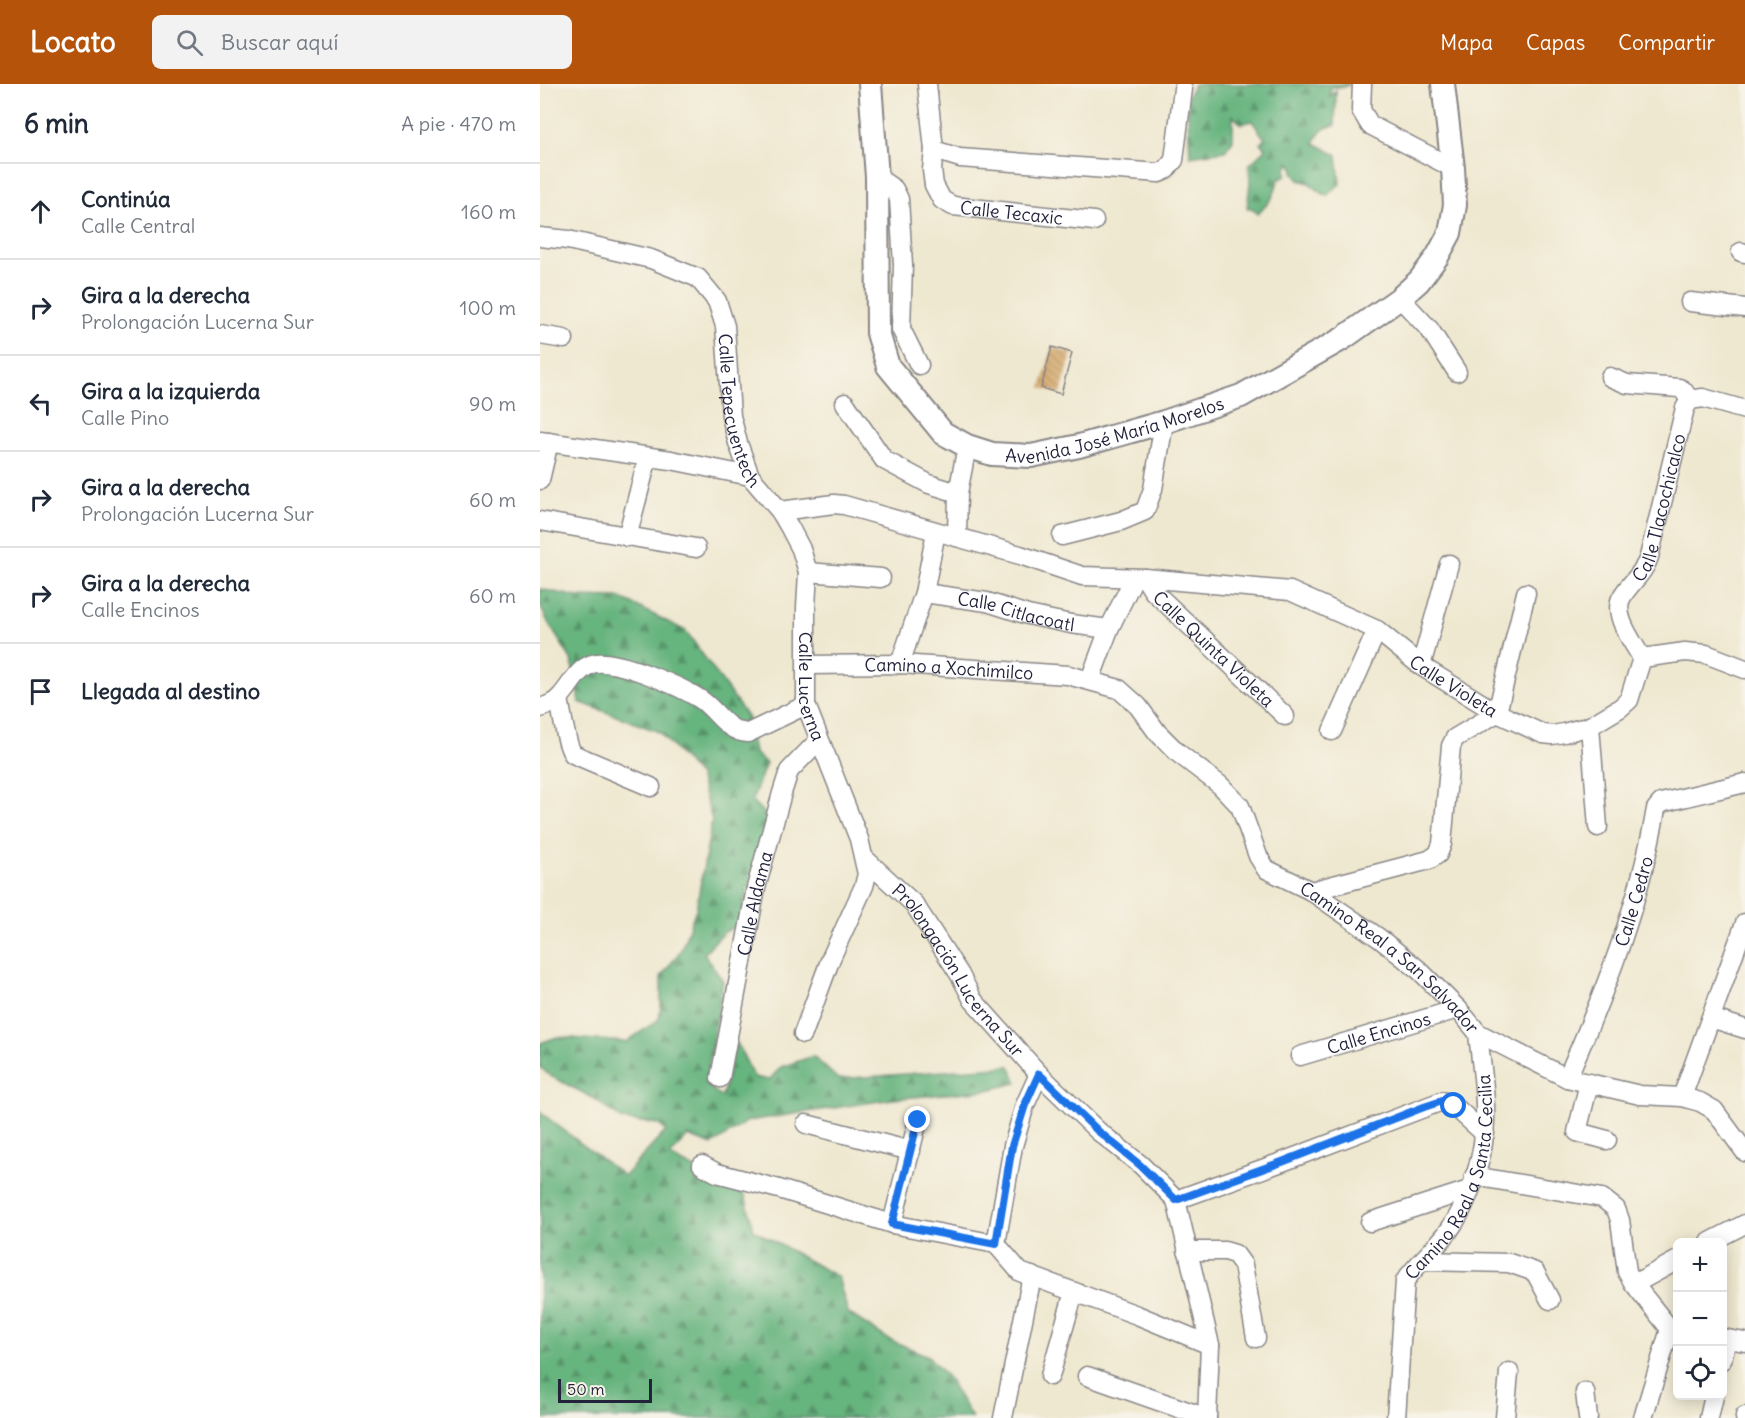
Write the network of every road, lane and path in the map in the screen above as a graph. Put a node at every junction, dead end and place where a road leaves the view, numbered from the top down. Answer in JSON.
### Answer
{"nodes":[{"id":1,"x":870,"y":84,"type":"edge"},
{"id":2,"x":927,"y":84,"type":"edge"},
{"id":3,"x":1362,"y":84,"type":"edge"},
{"id":4,"x":1443,"y":84,"type":"edge"},
{"id":5,"x":1183,"y":89,"type":"dead end"},
{"id":6,"x":934,"y":150,"type":"junction"},
{"id":7,"x":1453,"y":168,"type":"junction"},
{"id":8,"x":877,"y":177,"type":"junction"},
{"id":9,"x":1094,"y":221,"type":"dead end"},
{"id":10,"x":540,"y":237,"type":"edge"},
{"id":11,"x":1400,"y":298,"type":"junction"},
{"id":12,"x":1690,"y":302,"type":"dead end"},
{"id":13,"x":1745,"y":308,"type":"edge"},
{"id":14,"x":540,"y":335,"type":"edge"},
{"id":15,"x":564,"y":339,"type":"dead end"},
{"id":16,"x":919,"y":365,"type":"dead end"},
{"id":17,"x":1457,"y":372,"type":"dead end"},
{"id":18,"x":1610,"y":377,"type":"dead end"},
{"id":19,"x":1690,"y":400,"type":"junction"},
{"id":20,"x":845,"y":403,"type":"dead end"},
{"id":21,"x":1745,"y":410,"type":"edge"},
{"id":22,"x":1164,"y":422,"type":"junction"},
{"id":23,"x":544,"y":441,"type":"edge"},
{"id":24,"x":967,"y":446,"type":"junction"},
{"id":25,"x":648,"y":457,"type":"junction"},
{"id":26,"x":750,"y":477,"type":"junction"},
{"id":27,"x":540,"y":480,"type":"edge"},
{"id":28,"x":958,"y":493,"type":"junction"},
{"id":29,"x":780,"y":511,"type":"junction"},
{"id":30,"x":540,"y":521,"type":"edge"},
{"id":31,"x":936,"y":532,"type":"junction"},
{"id":32,"x":1062,"y":536,"type":"dead end"},
{"id":33,"x":627,"y":537,"type":"junction"},
{"id":34,"x":957,"y":537,"type":"junction"},
{"id":35,"x":696,"y":548,"type":"dead end"},
{"id":36,"x":1449,"y":564,"type":"dead end"},
{"id":37,"x":808,"y":572,"type":"junction"},
{"id":38,"x":881,"y":578,"type":"dead end"},
{"id":39,"x":1140,"y":578,"type":"junction"},
{"id":40,"x":924,"y":593,"type":"junction"},
{"id":41,"x":1526,"y":593,"type":"dead end"},
{"id":42,"x":1109,"y":629,"type":"junction"},
{"id":43,"x":1377,"y":630,"type":"junction"},
{"id":44,"x":1642,"y":658,"type":"junction"},
{"id":45,"x":900,"y":664,"type":"junction"},
{"id":46,"x":807,"y":665,"type":"junction"},
{"id":47,"x":1421,"y":666,"type":"junction"},
{"id":48,"x":1745,"y":669,"type":"edge"},
{"id":49,"x":1090,"y":680,"type":"junction"},
{"id":50,"x":559,"y":699,"type":"junction"},
{"id":51,"x":806,"y":705,"type":"junction"},
{"id":52,"x":540,"y":708,"type":"edge"},
{"id":53,"x":1497,"y":713,"type":"junction"},
{"id":54,"x":1285,"y":716,"type":"dead end"},
{"id":55,"x":1590,"y":726,"type":"junction"},
{"id":56,"x":1332,"y":731,"type":"dead end"},
{"id":57,"x":819,"y":740,"type":"junction"},
{"id":58,"x":1745,"y":783,"type":"edge"},
{"id":59,"x":651,"y":787,"type":"dead end"},
{"id":60,"x":1598,"y":827,"type":"dead end"},
{"id":61,"x":865,"y":859,"type":"junction"},
{"id":62,"x":1311,"y":891,"type":"junction"},
{"id":63,"x":1745,"y":923,"type":"edge"},
{"id":64,"x":1458,"y":1009,"type":"junction"},
{"id":65,"x":1711,"y":1018,"type":"junction"},
{"id":66,"x":1745,"y":1029,"type":"edge"},
{"id":67,"x":1478,"y":1033,"type":"junction"},
{"id":68,"x":803,"y":1034,"type":"dead end"},
{"id":69,"x":1300,"y":1056,"type":"dead end"},
{"id":70,"x":1039,"y":1074,"type":"junction"},
{"id":71,"x":720,"y":1078,"type":"dead end"},
{"id":72,"x":1567,"y":1078,"type":"junction"},
{"id":73,"x":1588,"y":1083,"type":"junction"},
{"id":74,"x":1682,"y":1097,"type":"junction"},
{"id":75,"x":918,"y":1120,"type":"dead end"},
{"id":76,"x":806,"y":1124,"type":"dead end"},
{"id":77,"x":1485,"y":1134,"type":"junction"},
{"id":78,"x":1607,"y":1140,"type":"dead end"},
{"id":79,"x":911,"y":1151,"type":"junction"},
{"id":80,"x":1745,"y":1152,"type":"edge"},
{"id":81,"x":702,"y":1165,"type":"dead end"},
{"id":82,"x":1471,"y":1183,"type":"junction"},
{"id":83,"x":1176,"y":1200,"type":"junction"},
{"id":84,"x":1370,"y":1222,"type":"dead end"},
{"id":85,"x":892,"y":1224,"type":"junction"},
{"id":86,"x":1745,"y":1224,"type":"edge"},
{"id":87,"x":1718,"y":1238,"type":"edge"},
{"id":88,"x":996,"y":1244,"type":"junction"},
{"id":89,"x":1187,"y":1251,"type":"junction"},
{"id":90,"x":1424,"y":1261,"type":"junction"},
{"id":91,"x":1673,"y":1262,"type":"edge"},
{"id":92,"x":1032,"y":1276,"type":"junction"},
{"id":93,"x":1634,"y":1284,"type":"junction"},
{"id":94,"x":1074,"y":1292,"type":"junction"},
{"id":95,"x":1550,"y":1300,"type":"dead end"},
{"id":96,"x":1673,"y":1328,"type":"edge"},
{"id":97,"x":1673,"y":1332,"type":"edge"},
{"id":98,"x":1256,"y":1338,"type":"dead end"},
{"id":99,"x":1210,"y":1346,"type":"junction"},
{"id":100,"x":1509,"y":1372,"type":"dead end"},
{"id":101,"x":1050,"y":1376,"type":"dead end"},
{"id":102,"x":1087,"y":1376,"type":"dead end"},
{"id":103,"x":1585,"y":1392,"type":"dead end"},
{"id":104,"x":1713,"y":1400,"type":"edge"},
{"id":105,"x":1004,"y":1418,"type":"edge"},
{"id":106,"x":1208,"y":1418,"type":"edge"},
{"id":107,"x":1396,"y":1418,"type":"edge"},
{"id":108,"x":1505,"y":1418,"type":"edge"},
{"id":109,"x":1588,"y":1418,"type":"edge"},
{"id":110,"x":1643,"y":1418,"type":"edge"},
{"id":111,"x":1709,"y":1418,"type":"edge"}],
"edges":[{"from":1,"to":8,"type":"main road","name":"Avenida José María Morelos"},
{"from":2,"to":6,"type":"street","name":"Calle Tecaxic"},
{"from":3,"to":7,"type":"street"},
{"from":4,"to":7,"type":"main road","name":"Avenida José María Morelos"},
{"from":5,"to":6,"type":"street"},
{"from":6,"to":9,"type":"street","name":"Calle Tecaxic"},
{"from":7,"to":11,"type":"main road","name":"Avenida José María Morelos"},
{"from":8,"to":16,"type":"street"},
{"from":8,"to":24,"type":"main road","name":"Avenida José María Morelos"},
{"from":10,"to":26,"type":"street","name":"Calle Tepecuentech"},
{"from":11,"to":17,"type":"street"},
{"from":11,"to":22,"type":"main road","name":"Avenida José María Morelos"},
{"from":12,"to":13,"type":"street"},
{"from":14,"to":15,"type":"street"},
{"from":18,"to":19,"type":"street"},
{"from":19,"to":21,"type":"street"},
{"from":19,"to":44,"type":"street","name":"Calle Tlacochicalco"},
{"from":20,"to":28,"type":"street"},
{"from":22,"to":24,"type":"main road","name":"Avenida José María Morelos"},
{"from":22,"to":32,"type":"street"},
{"from":23,"to":25,"type":"street"},
{"from":23,"to":27,"type":"street"},
{"from":24,"to":28,"type":"street"},
{"from":25,"to":26,"type":"street"},
{"from":25,"to":33,"type":"street"},
{"from":26,"to":29,"type":"street","name":"Calle Tepecuentech"},
{"from":28,"to":34,"type":"street"},
{"from":29,"to":31,"type":"street","name":"Calle Violeta"},
{"from":29,"to":37,"type":"street","name":"Calle Lucerna"},
{"from":30,"to":33,"type":"street"},
{"from":31,"to":34,"type":"street","name":"Calle Violeta"},
{"from":31,"to":40,"type":"street"},
{"from":33,"to":35,"type":"street"},
{"from":34,"to":39,"type":"street","name":"Calle Violeta"},
{"from":36,"to":47,"type":"street"},
{"from":37,"to":38,"type":"street"},
{"from":37,"to":46,"type":"street","name":"Calle Lucerna"},
{"from":39,"to":42,"type":"street"},
{"from":39,"to":43,"type":"street","name":"Calle Violeta"},
{"from":39,"to":54,"type":"street","name":"Calle Quinta Violeta"},
{"from":40,"to":42,"type":"street","name":"Calle Citlacoatl"},
{"from":40,"to":45,"type":"street"},
{"from":41,"to":53,"type":"street"},
{"from":42,"to":49,"type":"street"},
{"from":43,"to":47,"type":"street","name":"Calle Violeta"},
{"from":43,"to":56,"type":"street"},
{"from":44,"to":48,"type":"street"},
{"from":44,"to":55,"type":"street","name":"Calle Violeta"},
{"from":45,"to":46,"type":"street","name":"Camino a Xochimilco"},
{"from":45,"to":49,"type":"street","name":"Camino a Xochimilco"},
{"from":46,"to":51,"type":"street","name":"Calle Lucerna"},
{"from":47,"to":53,"type":"street","name":"Calle Violeta"},
{"from":49,"to":62,"type":"street","name":"Camino Real a San Salvador"},
{"from":50,"to":51,"type":"street"},
{"from":50,"to":52,"type":"street"},
{"from":50,"to":59,"type":"street"},
{"from":51,"to":57,"type":"street","name":"Calle Lucerna"},
{"from":53,"to":55,"type":"street","name":"Calle Violeta"},
{"from":53,"to":62,"type":"street"},
{"from":55,"to":60,"type":"street"},
{"from":57,"to":61,"type":"street","name":"Calle Lucerna"},
{"from":57,"to":71,"type":"street","name":"Calle Aldama"},
{"from":58,"to":72,"type":"street","name":"Calle Cedro"},
{"from":61,"to":68,"type":"street"},
{"from":61,"to":70,"type":"street","name":"Prolongación Lucerna Sur"},
{"from":62,"to":64,"type":"street","name":"Camino Real a San Salvador"},
{"from":63,"to":65,"type":"street"},
{"from":64,"to":67,"type":"street","name":"Camino Real a San Salvador"},
{"from":64,"to":69,"type":"street","name":"Calle Encinos"},
{"from":65,"to":66,"type":"street"},
{"from":65,"to":74,"type":"street"},
{"from":67,"to":72,"type":"street","name":"Camino Real a San Salvador"},
{"from":67,"to":77,"type":"street","name":"Camino Real a Santa Cecilia"},
{"from":70,"to":83,"type":"street","name":"Prolongación Lucerna Sur"},
{"from":70,"to":88,"type":"street"},
{"from":72,"to":73,"type":"street","name":"Camino Real a San Salvador"},
{"from":73,"to":74,"type":"street","name":"Camino Real a San Salvador"},
{"from":73,"to":78,"type":"street"},
{"from":74,"to":80,"type":"street","name":"Camino Real a San Salvador"},
{"from":75,"to":79,"type":"street"},
{"from":76,"to":79,"type":"street"},
{"from":77,"to":82,"type":"street","name":"Camino Real a Santa Cecilia"},
{"from":77,"to":83,"type":"street"},
{"from":79,"to":85,"type":"street"},
{"from":81,"to":85,"type":"street"},
{"from":82,"to":84,"type":"street"},
{"from":82,"to":90,"type":"street","name":"Camino Real a Santa Cecilia"},
{"from":82,"to":93,"type":"street"},
{"from":83,"to":89,"type":"street"},
{"from":85,"to":88,"type":"street"},
{"from":86,"to":87,"type":"street"},
{"from":88,"to":92,"type":"street"},
{"from":89,"to":98,"type":"street"},
{"from":89,"to":99,"type":"street"},
{"from":90,"to":95,"type":"street"},
{"from":90,"to":107,"type":"street","name":"Camino Real a Santa Cecilia"},
{"from":91,"to":93,"type":"street"},
{"from":92,"to":94,"type":"street"},
{"from":92,"to":105,"type":"street"},
{"from":93,"to":96,"type":"street"},
{"from":94,"to":99,"type":"street"},
{"from":94,"to":101,"type":"street"},
{"from":97,"to":110,"type":"street"},
{"from":99,"to":106,"type":"street"},
{"from":100,"to":108,"type":"street"},
{"from":102,"to":106,"type":"street"},
{"from":103,"to":109,"type":"street"},
{"from":104,"to":111,"type":"street"}]}
